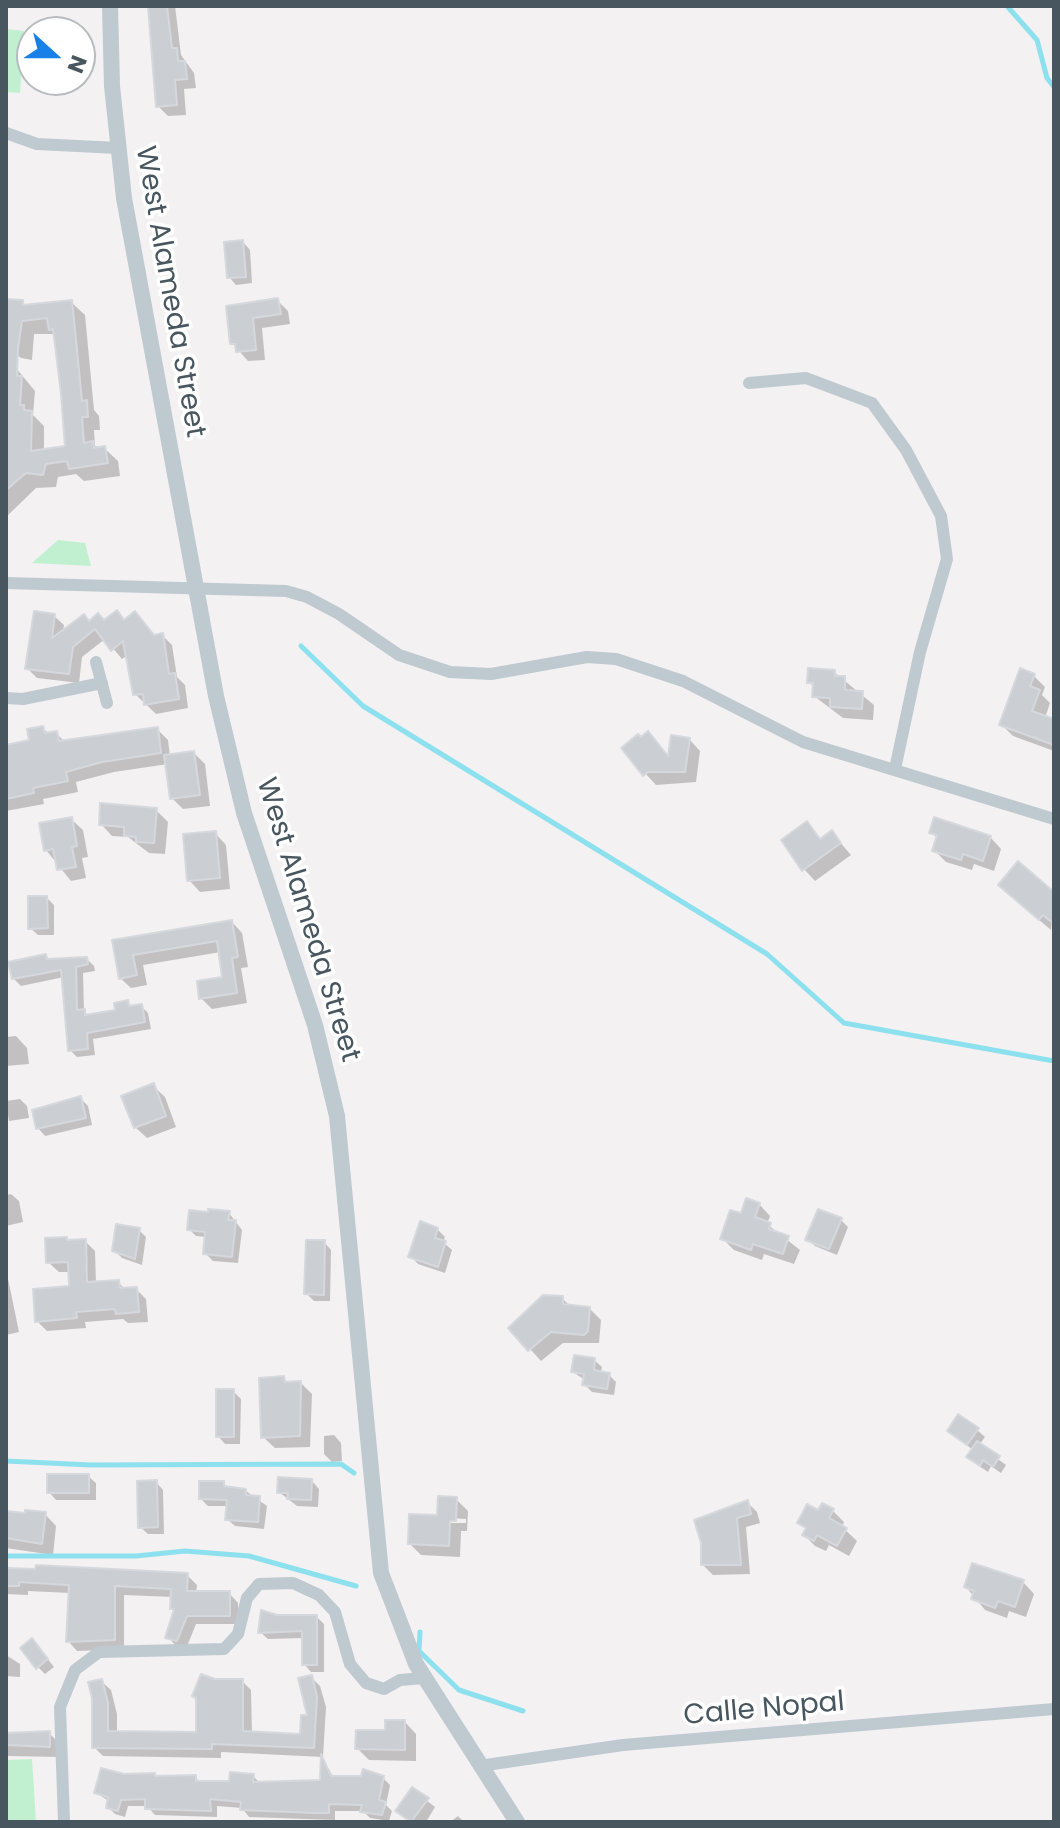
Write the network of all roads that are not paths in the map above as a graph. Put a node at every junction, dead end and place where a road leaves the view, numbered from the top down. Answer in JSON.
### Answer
{"nodes":[{"id":1,"x":110,"y":6,"type":"edge"},
{"id":2,"x":6,"y":133,"type":"edge"},
{"id":3,"x":118,"y":148,"type":"junction"},
{"id":4,"x":749,"y":383,"type":"dead end"},
{"id":5,"x":6,"y":583,"type":"edge"},
{"id":6,"x":195,"y":588,"type":"junction"},
{"id":7,"x":96,"y":662,"type":"dead end"},
{"id":8,"x":102,"y":683,"type":"junction"},
{"id":9,"x":6,"y":698,"type":"edge"},
{"id":10,"x":107,"y":703,"type":"dead end"},
{"id":11,"x":895,"y":769,"type":"junction"},
{"id":12,"x":1054,"y":819,"type":"edge"},
{"id":13,"x":424,"y":1678,"type":"junction"},
{"id":14,"x":1054,"y":1709,"type":"edge"},
{"id":15,"x":479,"y":1766,"type":"junction"},
{"id":16,"x":64,"y":1822,"type":"edge"},
{"id":17,"x":517,"y":1822,"type":"edge"}],
"edges":[{"from":1,"to":3,"type":"street","name":"West Alameda Street"},
{"from":2,"to":3,"type":"street"},
{"from":3,"to":6,"type":"street","name":"West Alameda Street"},
{"from":4,"to":11,"type":"street"},
{"from":5,"to":6,"type":"street"},
{"from":6,"to":11,"type":"street"},
{"from":6,"to":13,"type":"street","name":"West Alameda Street"},
{"from":7,"to":8,"type":"street"},
{"from":8,"to":9,"type":"street"},
{"from":8,"to":10,"type":"street"},
{"from":11,"to":12,"type":"street"},
{"from":13,"to":15,"type":"street","name":"West Alameda Street"},
{"from":13,"to":16,"type":"street"},
{"from":14,"to":15,"type":"street","name":"Calle Nopal"},
{"from":15,"to":17,"type":"street","name":"West Alameda Street"}]}
